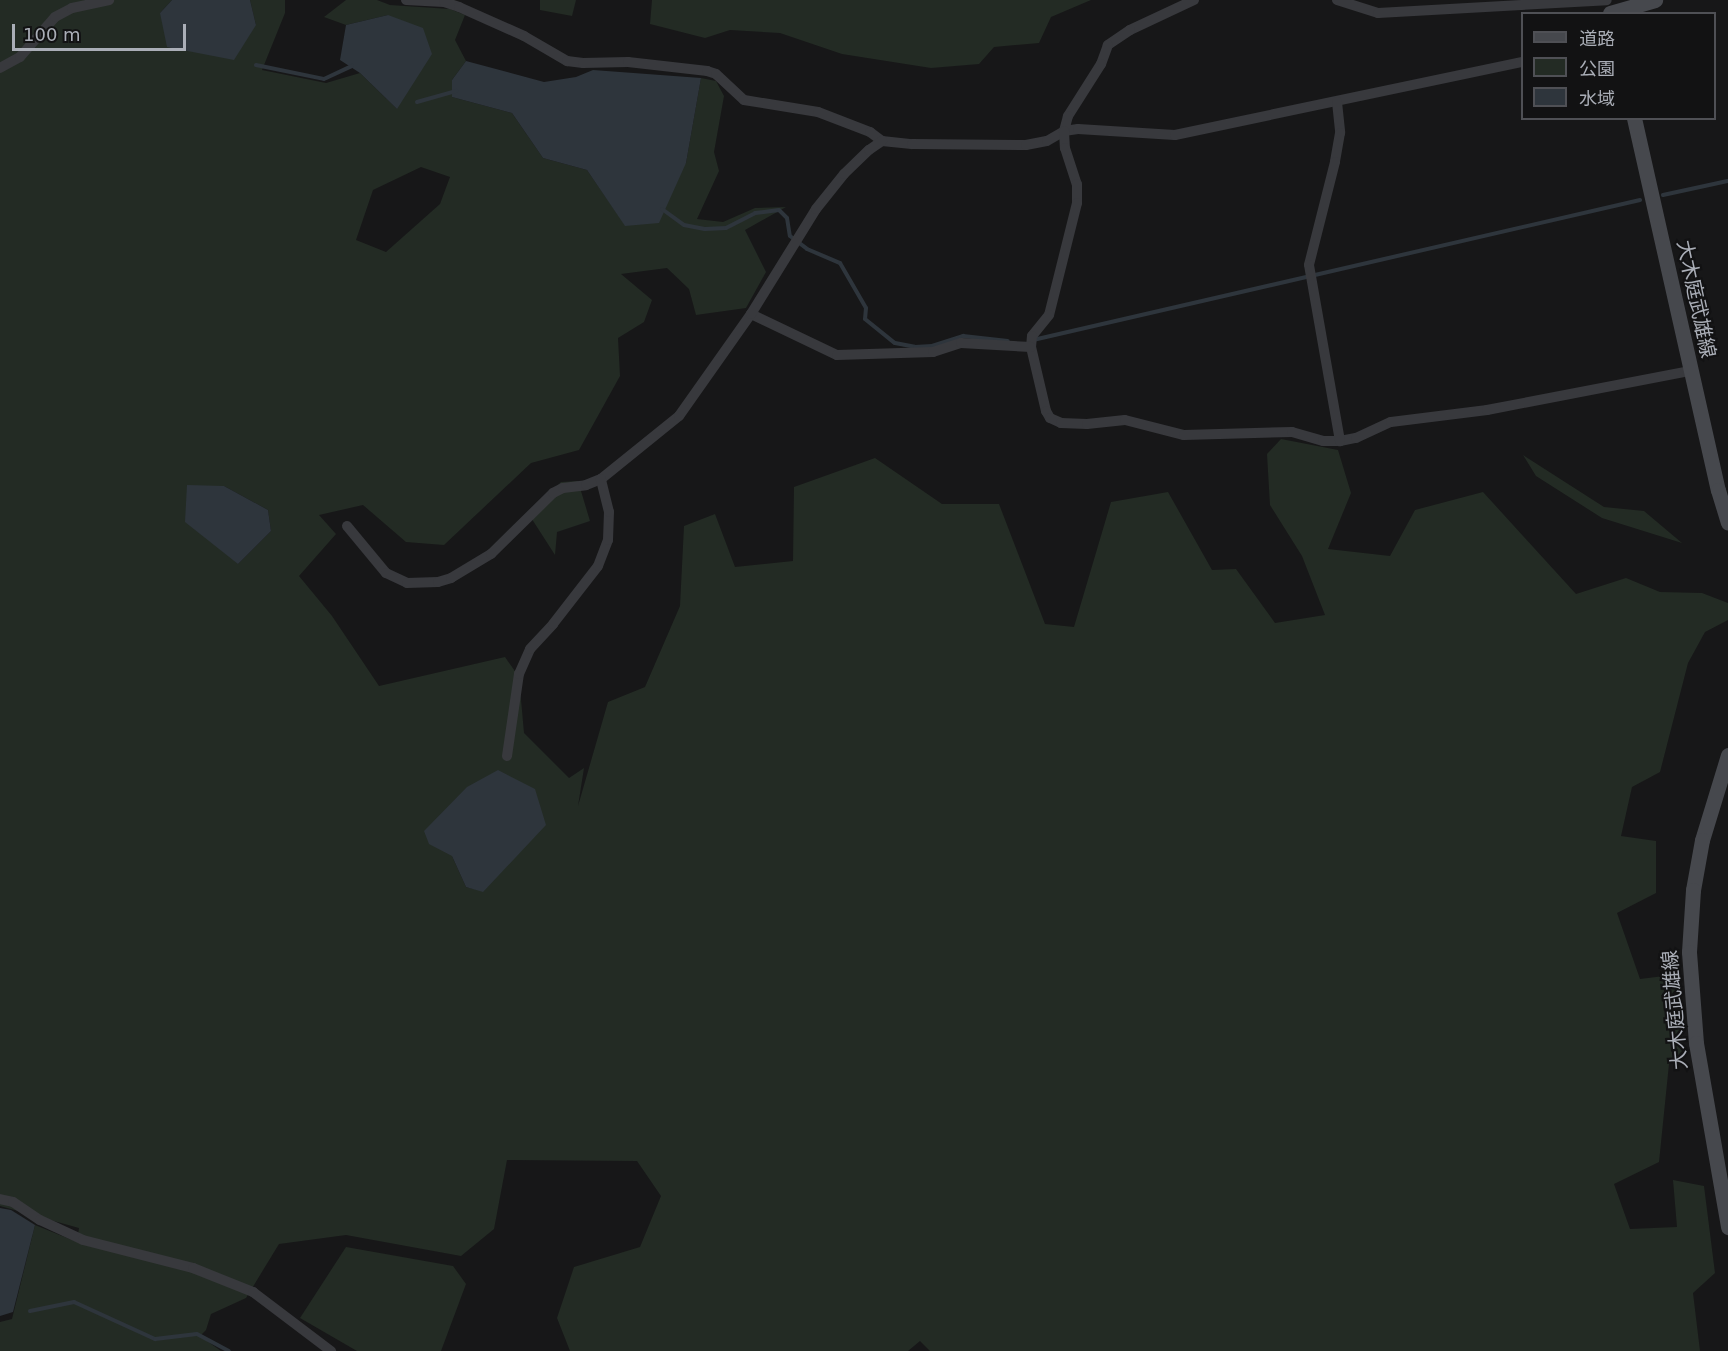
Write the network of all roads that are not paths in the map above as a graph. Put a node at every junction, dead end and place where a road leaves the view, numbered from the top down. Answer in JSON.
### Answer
{"nodes":[{"id":1,"x":109,"y":0,"type":"edge"},
{"id":2,"x":406,"y":0,"type":"edge"},
{"id":3,"x":1194,"y":0,"type":"edge"},
{"id":4,"x":1337,"y":0,"type":"edge"},
{"id":5,"x":1607,"y":0,"type":"edge"},
{"id":6,"x":1655,"y":0,"type":"edge"},
{"id":7,"x":1570,"y":9,"type":"edge"},
{"id":8,"x":1613,"y":12,"type":"edge"},
{"id":9,"x":1521,"y":62,"type":"edge"},
{"id":10,"x":0,"y":69,"type":"edge"},
{"id":11,"x":1337,"y":102,"type":"junction"},
{"id":12,"x":1634,"y":120,"type":"edge"},
{"id":13,"x":1064,"y":131,"type":"junction"},
{"id":14,"x":882,"y":141,"type":"junction"},
{"id":15,"x":751,"y":314,"type":"junction"},
{"id":16,"x":1031,"y":347,"type":"junction"},
{"id":17,"x":1690,"y":371,"type":"junction"},
{"id":18,"x":1340,"y":441,"type":"junction"},
{"id":19,"x":601,"y":479,"type":"junction"},
{"id":20,"x":1728,"y":523,"type":"edge"},
{"id":21,"x":347,"y":526,"type":"dead end"},
{"id":22,"x":1728,"y":755,"type":"edge"},
{"id":23,"x":507,"y":756,"type":"dead end"},
{"id":24,"x":0,"y":1199,"type":"edge"},
{"id":25,"x":1728,"y":1227,"type":"edge"},
{"id":26,"x":331,"y":1351,"type":"edge"}],
"edges":[{"from":1,"to":10,"type":"street"},
{"from":2,"to":14,"type":"street"},
{"from":3,"to":13,"type":"street"},
{"from":4,"to":7,"type":"street"},
{"from":5,"to":7,"type":"street"},
{"from":6,"to":8,"type":"main road"},
{"from":9,"to":11,"type":"street"},
{"from":11,"to":13,"type":"street"},
{"from":11,"to":18,"type":"street"},
{"from":12,"to":17,"type":"main road","name":"大木庭武雄線"},
{"from":13,"to":14,"type":"street"},
{"from":13,"to":16,"type":"street"},
{"from":14,"to":15,"type":"street"},
{"from":15,"to":16,"type":"street"},
{"from":15,"to":19,"type":"street"},
{"from":16,"to":18,"type":"street"},
{"from":17,"to":18,"type":"street"},
{"from":17,"to":20,"type":"main road","name":"大木庭武雄線"},
{"from":19,"to":21,"type":"street"},
{"from":19,"to":23,"type":"street"},
{"from":22,"to":25,"type":"main road","name":"大木庭武雄線"},
{"from":24,"to":26,"type":"street"}]}
